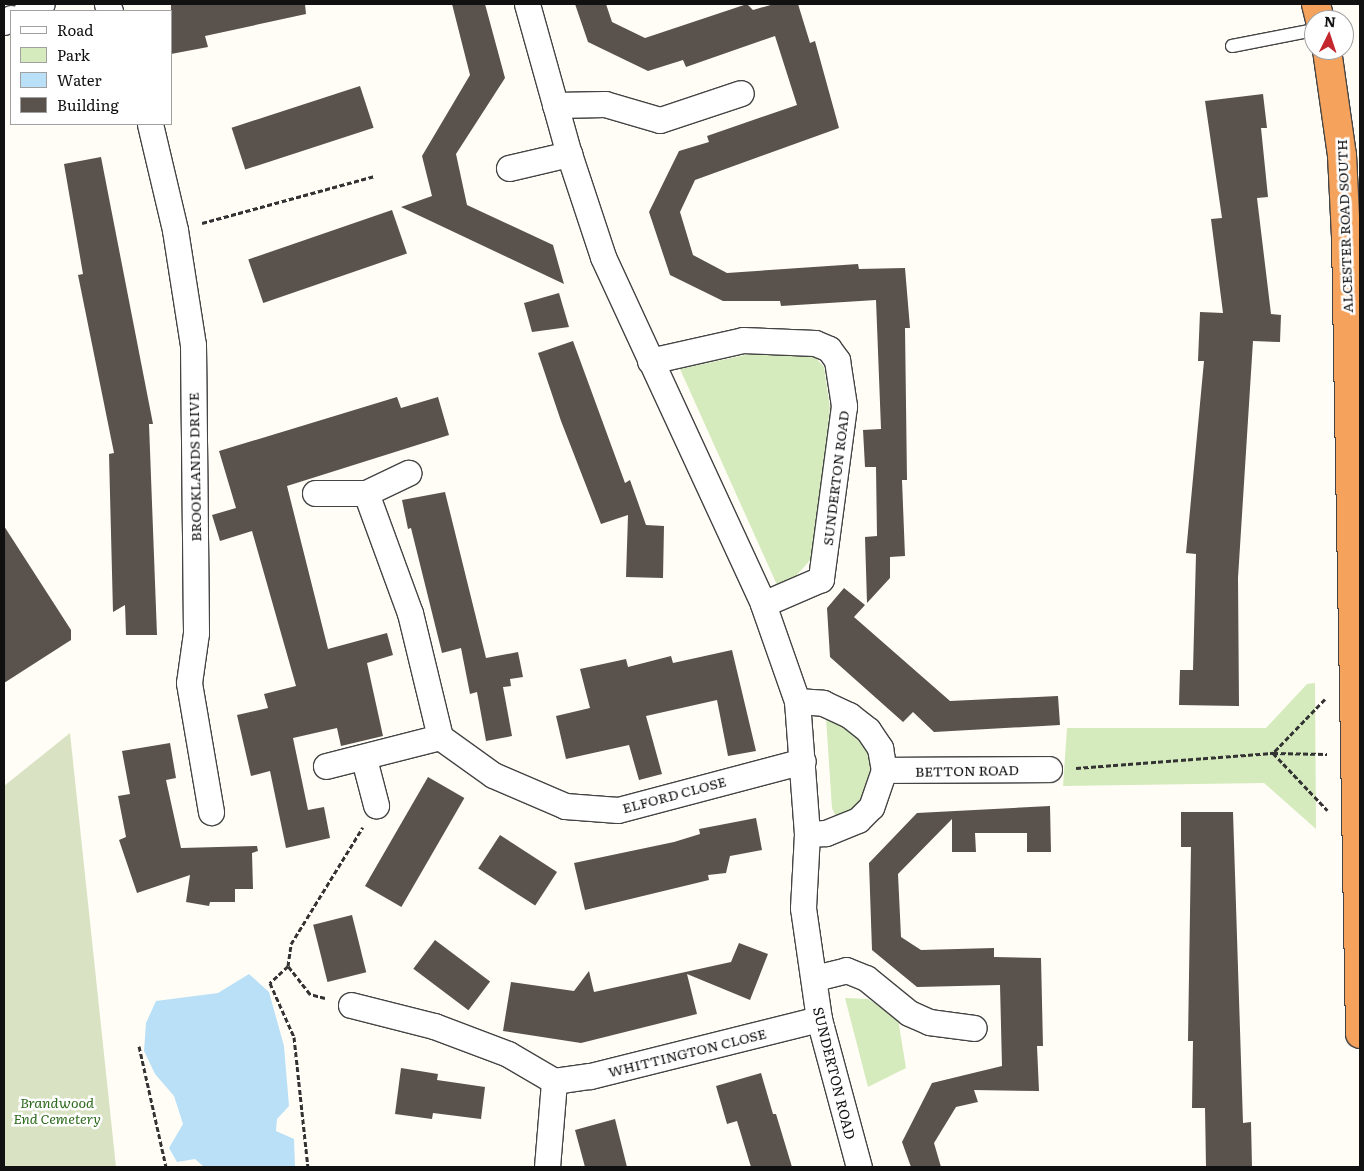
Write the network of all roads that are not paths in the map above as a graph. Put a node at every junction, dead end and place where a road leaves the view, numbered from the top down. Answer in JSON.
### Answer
{"nodes":[{"id":1,"x":42,"y":4,"type":"edge"},
{"id":2,"x":527,"y":4,"type":"edge"},
{"id":3,"x":28,"y":10,"type":"edge"},
{"id":4,"x":1304,"y":32,"type":"edge"},
{"id":5,"x":1232,"y":46,"type":"dead end"},
{"id":6,"x":1328,"y":60,"type":"edge"},
{"id":7,"x":741,"y":93,"type":"dead end"},
{"id":8,"x":555,"y":105,"type":"junction"},
{"id":9,"x":150,"y":125,"type":"edge"},
{"id":10,"x":569,"y":154,"type":"junction"},
{"id":11,"x":510,"y":168,"type":"dead end"},
{"id":12,"x":1353,"y":238,"type":"edge"},
{"id":13,"x":650,"y":362,"type":"junction"},
{"id":14,"x":1355,"y":425,"type":"edge"},
{"id":15,"x":408,"y":474,"type":"dead end"},
{"id":16,"x":315,"y":493,"type":"dead end"},
{"id":17,"x":366,"y":493,"type":"junction"},
{"id":18,"x":763,"y":604,"type":"junction"},
{"id":19,"x":1356,"y":632,"type":"edge"},
{"id":20,"x":1356,"y":674,"type":"edge"},
{"id":21,"x":797,"y":701,"type":"junction"},
{"id":22,"x":440,"y":737,"type":"junction"},
{"id":23,"x":364,"y":759,"type":"junction"},
{"id":24,"x":804,"y":761,"type":"junction"},
{"id":25,"x":326,"y":766,"type":"dead end"},
{"id":26,"x":1049,"y":769,"type":"road end"},
{"id":27,"x":884,"y":770,"type":"junction"},
{"id":28,"x":376,"y":805,"type":"dead end"},
{"id":29,"x":211,"y":812,"type":"dead end"},
{"id":30,"x":807,"y":834,"type":"junction"},
{"id":31,"x":1358,"y":839,"type":"edge"},
{"id":32,"x":815,"y":978,"type":"junction"},
{"id":33,"x":1359,"y":1000,"type":"edge"},
{"id":34,"x":351,"y":1005,"type":"road end"},
{"id":35,"x":819,"y":1019,"type":"junction"},
{"id":36,"x":974,"y":1028,"type":"dead end"},
{"id":37,"x":1360,"y":1034,"type":"edge"},
{"id":38,"x":554,"y":1081,"type":"junction"},
{"id":39,"x":547,"y":1167,"type":"edge"},
{"id":40,"x":859,"y":1167,"type":"edge"}],
"edges":[{"from":1,"to":3,"type":"street"},
{"from":2,"to":8,"type":"street","name":"SUNDERTON ROAD"},
{"from":4,"to":5,"type":"lane"},
{"from":6,"to":12,"type":"highway","name":"ALCESTER ROAD SOUTH"},
{"from":7,"to":8,"type":"street"},
{"from":8,"to":10,"type":"street","name":"SUNDERTON ROAD"},
{"from":9,"to":29,"type":"street","name":"BROOKLANDS DRIVE"},
{"from":10,"to":11,"type":"street"},
{"from":10,"to":13,"type":"street","name":"SUNDERTON ROAD"},
{"from":12,"to":14,"type":"highway","name":"ALCESTER ROAD SOUTH"},
{"from":13,"to":18,"type":"street","name":"SUNDERTON ROAD"},
{"from":13,"to":18,"type":"street","name":"SUNDERTON ROAD"},
{"from":14,"to":19,"type":"highway","name":"ALCESTER ROAD SOUTH"},
{"from":15,"to":17,"type":"street"},
{"from":16,"to":17,"type":"street"},
{"from":17,"to":22,"type":"street"},
{"from":18,"to":21,"type":"street","name":"SUNDERTON ROAD"},
{"from":19,"to":20,"type":"highway","name":"ALCESTER ROAD SOUTH"},
{"from":20,"to":31,"type":"highway","name":"ALCESTER ROAD SOUTH"},
{"from":21,"to":24,"type":"street","name":"SUNDERTON ROAD"},
{"from":21,"to":27,"type":"street"},
{"from":22,"to":23,"type":"street"},
{"from":22,"to":24,"type":"street","name":"ELFORD CLOSE"},
{"from":23,"to":25,"type":"street"},
{"from":23,"to":28,"type":"street"},
{"from":24,"to":30,"type":"street","name":"SUNDERTON ROAD"},
{"from":26,"to":27,"type":"street","name":"BETTON ROAD"},
{"from":27,"to":30,"type":"street"},
{"from":30,"to":32,"type":"street","name":"SUNDERTON ROAD"},
{"from":31,"to":33,"type":"highway","name":"ALCESTER ROAD SOUTH"},
{"from":32,"to":35,"type":"street","name":"SUNDERTON ROAD"},
{"from":32,"to":36,"type":"street"},
{"from":33,"to":37,"type":"highway","name":"ALCESTER ROAD SOUTH"},
{"from":34,"to":38,"type":"street"},
{"from":35,"to":38,"type":"street","name":"WHITTINGTON CLOSE"},
{"from":35,"to":40,"type":"street","name":"SUNDERTON ROAD"},
{"from":38,"to":39,"type":"street"}]}
